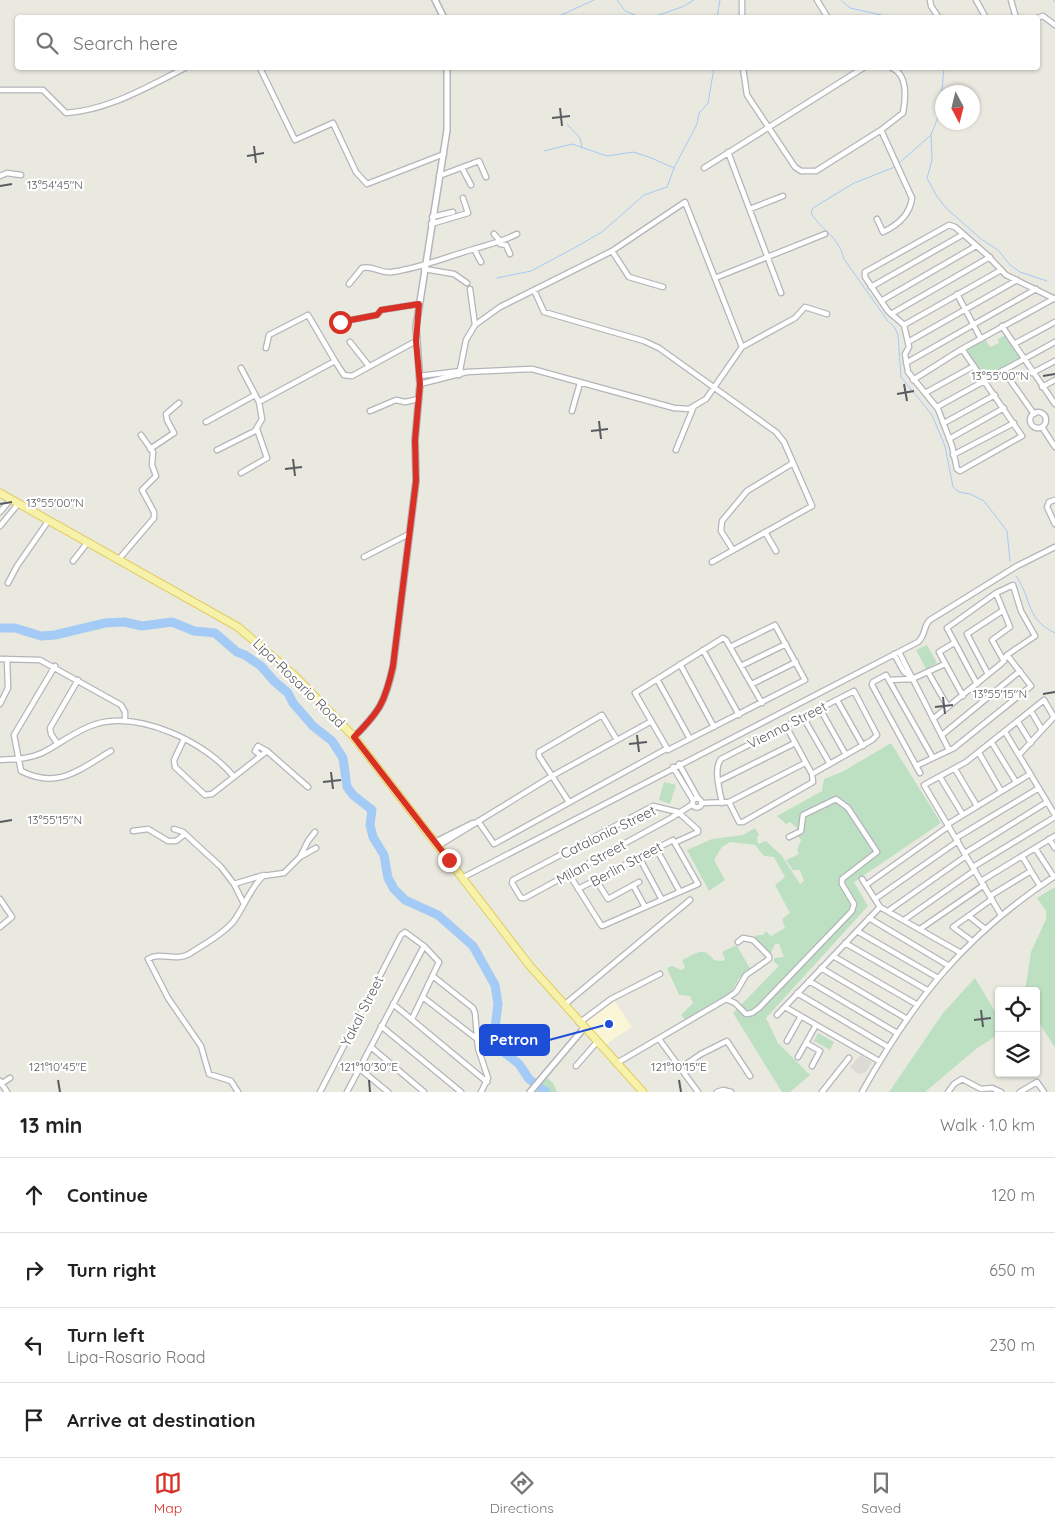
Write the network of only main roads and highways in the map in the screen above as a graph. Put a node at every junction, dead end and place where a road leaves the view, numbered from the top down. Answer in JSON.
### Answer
{"nodes":[{"id":1,"x":0,"y":493,"type":"edge"},
{"id":2,"x":644,"y":1092,"type":"edge"}],
"edges":[{"from":1,"to":2,"type":"main road","name":"Lipa-Rosario Road"}]}
